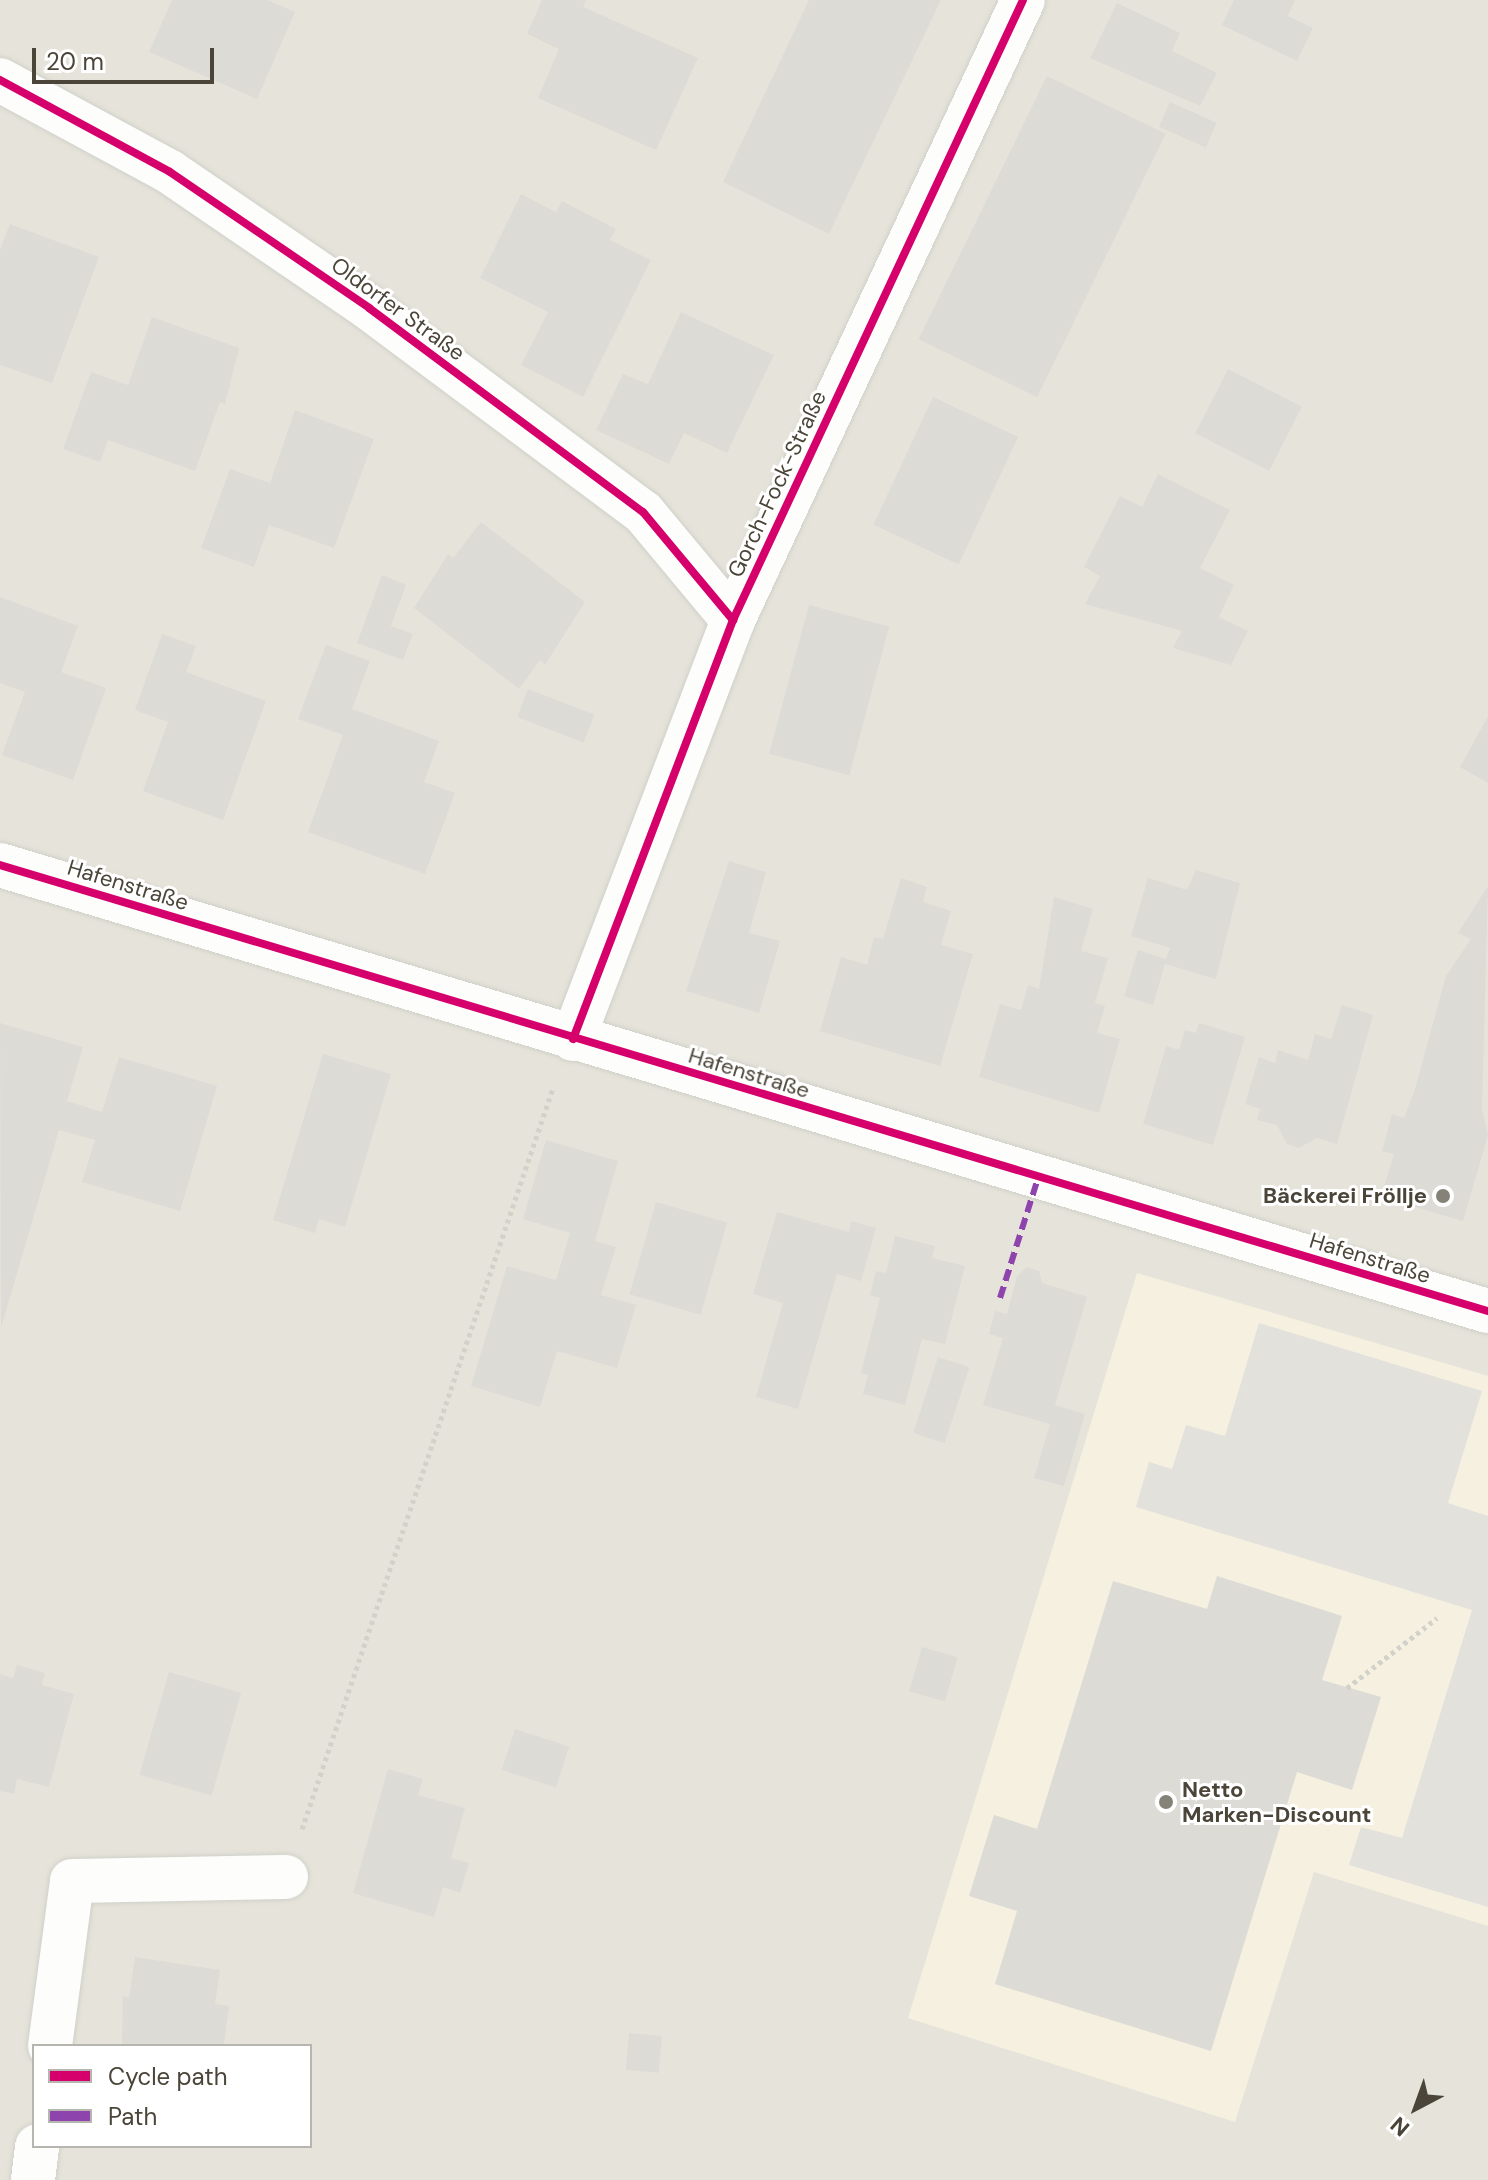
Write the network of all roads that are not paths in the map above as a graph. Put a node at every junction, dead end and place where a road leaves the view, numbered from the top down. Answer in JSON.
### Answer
{"nodes":[{"id":1,"x":1023,"y":0,"type":"edge"},
{"id":2,"x":0,"y":80,"type":"edge"},
{"id":3,"x":733,"y":620,"type":"junction"},
{"id":4,"x":0,"y":865,"type":"edge"},
{"id":5,"x":573,"y":1039,"type":"junction"},
{"id":6,"x":1488,"y":1311,"type":"edge"},
{"id":7,"x":286,"y":1877,"type":"road end"},
{"id":8,"x":50,"y":2044,"type":"edge"},
{"id":9,"x":37,"y":2148,"type":"edge"},
{"id":10,"x":33,"y":2180,"type":"edge"}],
"edges":[{"from":1,"to":3,"type":"street","name":"Gorch-Fock-Straße"},
{"from":2,"to":3,"type":"street","name":"Oldorfer Straße"},
{"from":3,"to":5,"type":"street","name":"Gorch-Fock-Straße"},
{"from":4,"to":5,"type":"street","name":"Hafenstraße"},
{"from":5,"to":6,"type":"street","name":"Hafenstraße"},
{"from":7,"to":8,"type":"street"},
{"from":9,"to":10,"type":"street"}]}
